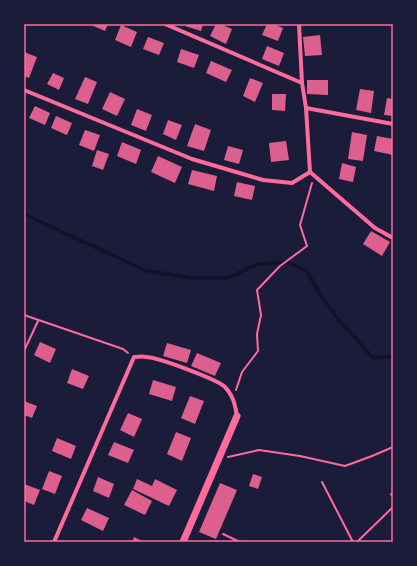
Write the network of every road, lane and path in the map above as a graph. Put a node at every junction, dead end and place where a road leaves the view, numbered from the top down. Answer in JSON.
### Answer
{"nodes":[{"id":1,"x":165,"y":24,"type":"edge"},
{"id":2,"x":299,"y":24,"type":"edge"},
{"id":3,"x":302,"y":83,"type":"junction"},
{"id":4,"x":24,"y":90,"type":"edge"},
{"id":5,"x":306,"y":108,"type":"junction"},
{"id":6,"x":393,"y":124,"type":"edge"},
{"id":7,"x":310,"y":172,"type":"junction"},
{"id":8,"x":393,"y":238,"type":"edge"},
{"id":9,"x":24,"y":315,"type":"edge"},
{"id":10,"x":38,"y":321,"type":"junction"},
{"id":11,"x":24,"y":351,"type":"edge"},
{"id":12,"x":134,"y":357,"type":"junction"},
{"id":13,"x":233,"y":398,"type":"junction"},
{"id":14,"x":237,"y":416,"type":"joint"},
{"id":15,"x":393,"y":447,"type":"edge"},
{"id":16,"x":218,"y":460,"type":"junction"},
{"id":17,"x":322,"y":482,"type":"dead end"},
{"id":18,"x":391,"y":494,"type":"dead end"},
{"id":19,"x":393,"y":497,"type":"edge"},
{"id":20,"x":393,"y":508,"type":"edge"},
{"id":21,"x":223,"y":534,"type":"dead end"},
{"id":22,"x":54,"y":542,"type":"edge"},
{"id":23,"x":182,"y":542,"type":"edge"},
{"id":24,"x":240,"y":542,"type":"edge"},
{"id":25,"x":353,"y":542,"type":"edge"},
{"id":26,"x":357,"y":542,"type":"edge"}],
"edges":[{"from":1,"to":3,"type":"street"},
{"from":2,"to":3,"type":"street"},
{"from":3,"to":5,"type":"street"},
{"from":4,"to":7,"type":"street"},
{"from":5,"to":6,"type":"street"},
{"from":5,"to":7,"type":"street"},
{"from":7,"to":8,"type":"street"},
{"from":7,"to":13,"type":"path"},
{"from":9,"to":10,"type":"path"},
{"from":10,"to":11,"type":"path"},
{"from":10,"to":12,"type":"path"},
{"from":12,"to":13,"type":"street"},
{"from":12,"to":22,"type":"street"},
{"from":13,"to":14,"type":"street"},
{"from":14,"to":16,"type":"street"},
{"from":15,"to":16,"type":"path"},
{"from":16,"to":23,"type":"street"},
{"from":17,"to":25,"type":"path"},
{"from":18,"to":19,"type":"path"},
{"from":20,"to":26,"type":"path"},
{"from":21,"to":24,"type":"path"}]}
